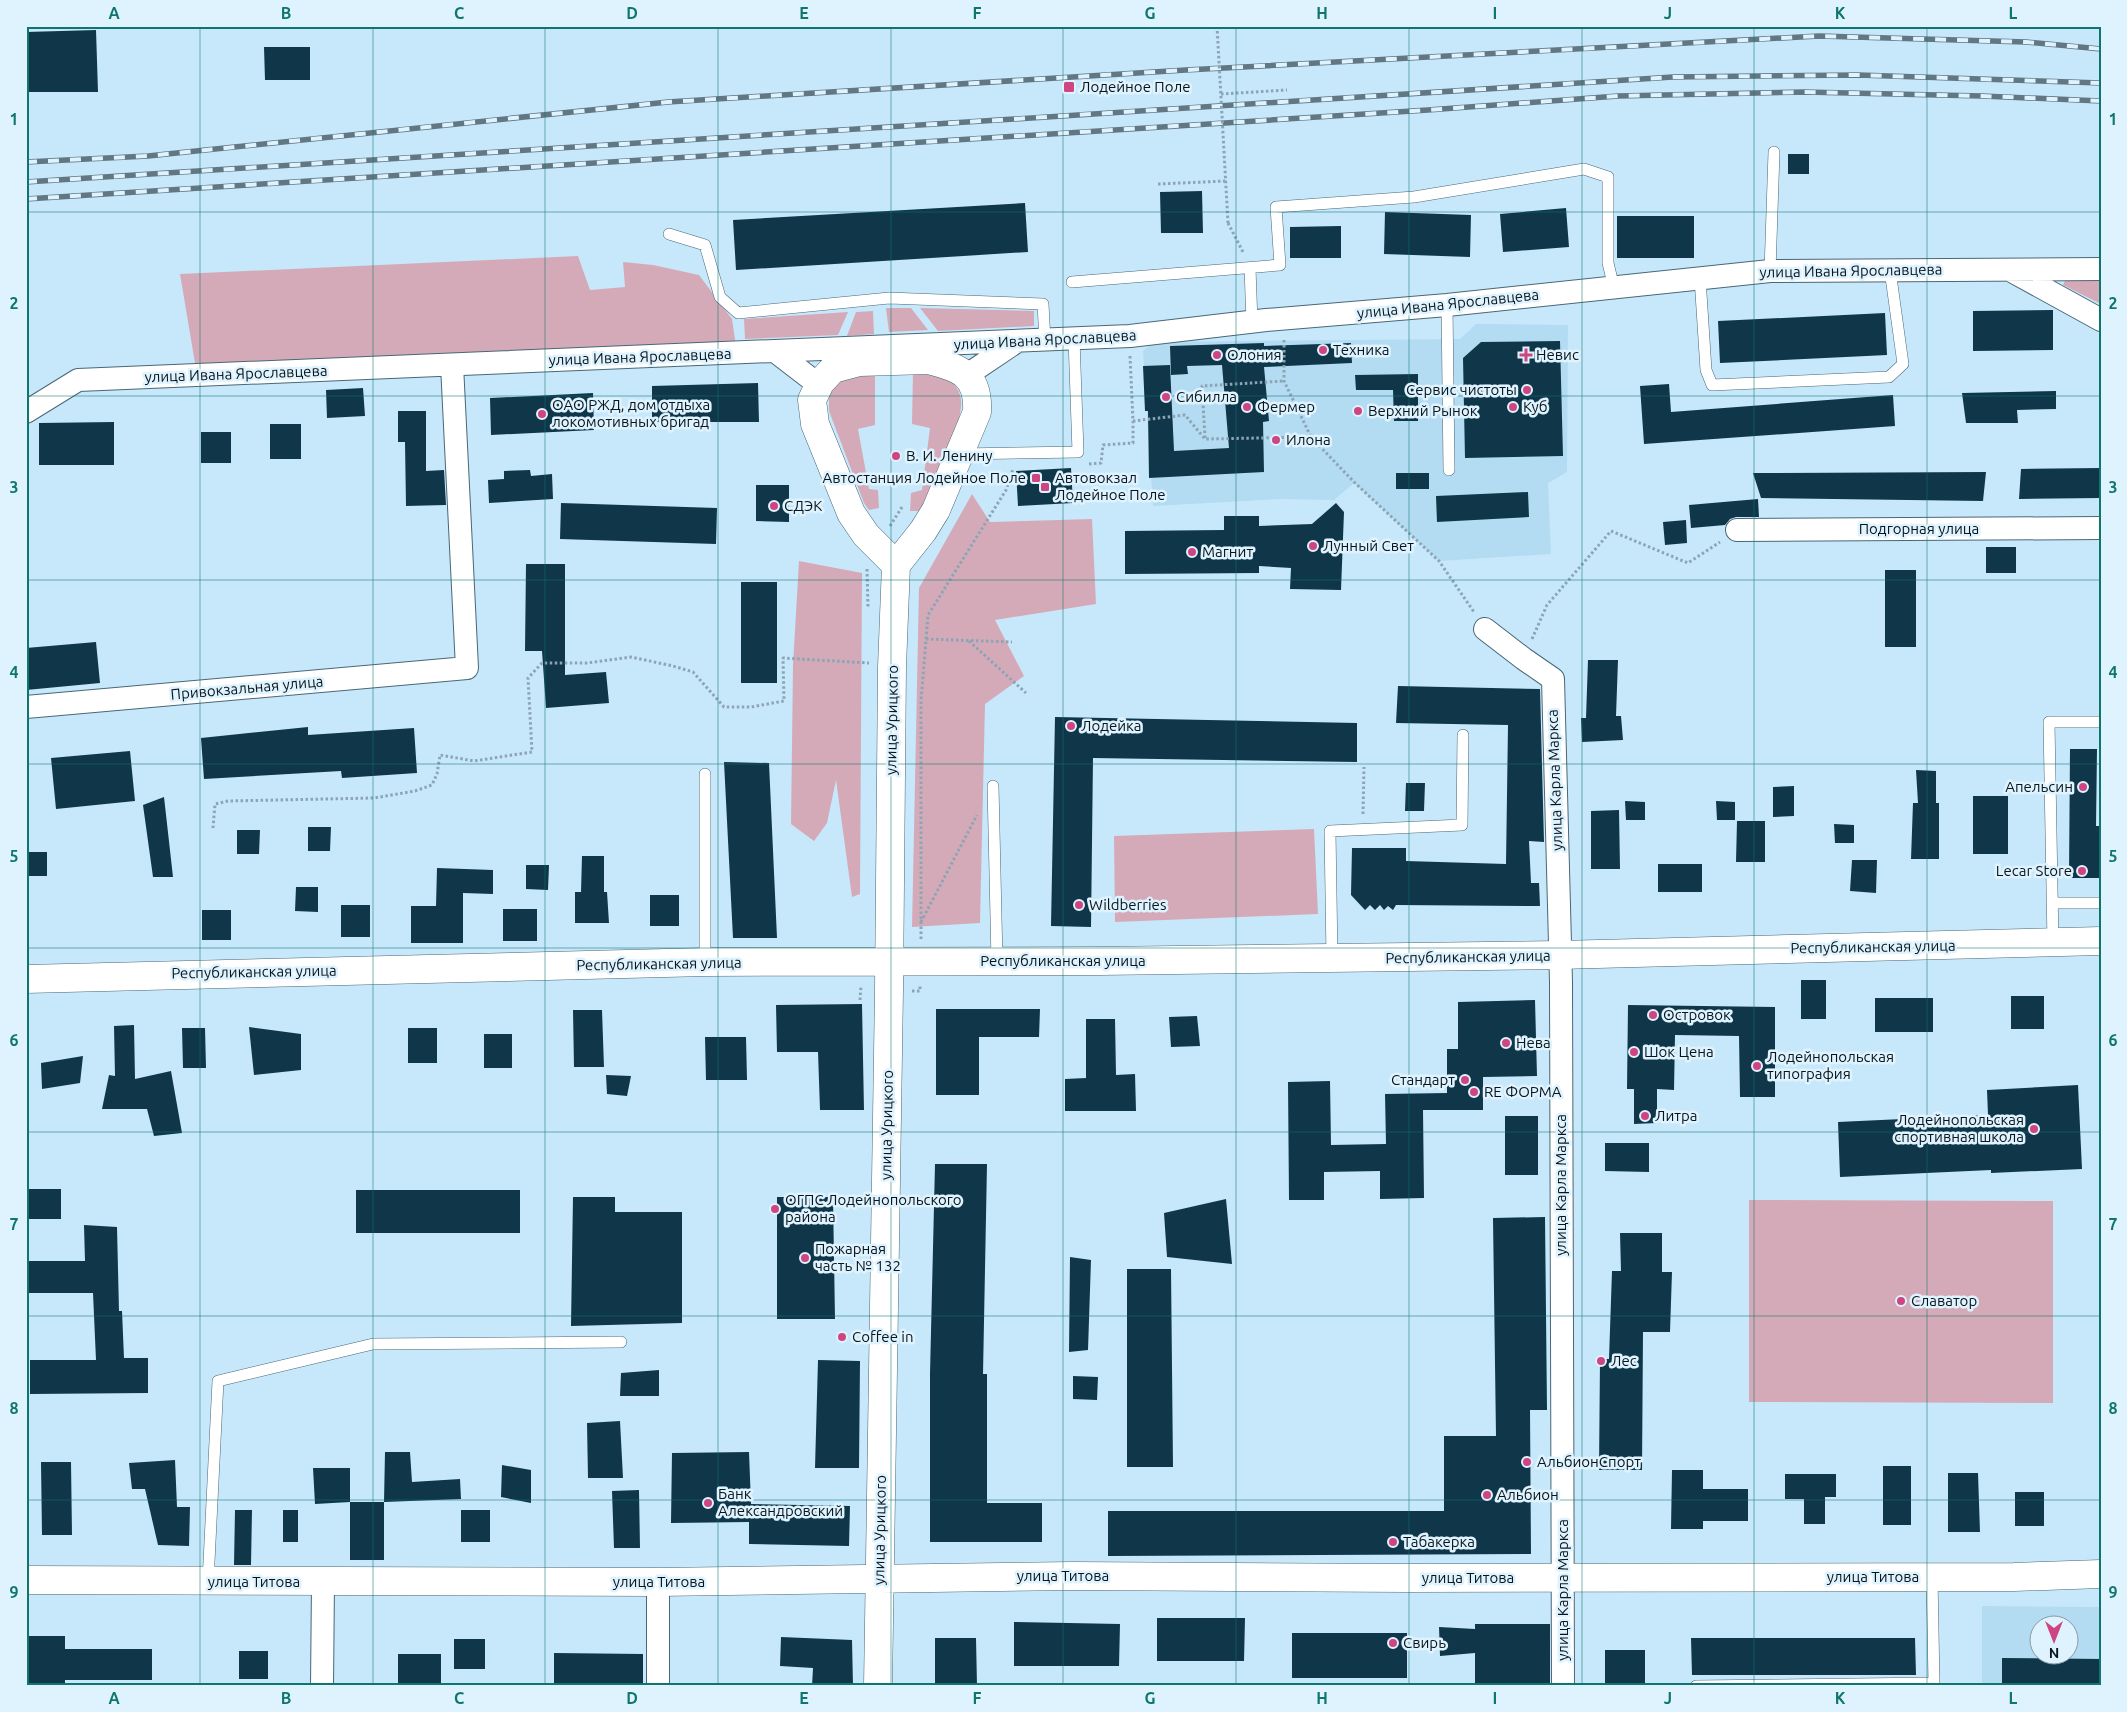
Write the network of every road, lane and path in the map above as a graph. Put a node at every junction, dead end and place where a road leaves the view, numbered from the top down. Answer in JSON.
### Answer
{"nodes":[{"id":1,"x":1217,"y":26,"type":"edge"},
{"id":2,"x":1287,"y":90,"type":"dead end"},
{"id":3,"x":1221,"y":94,"type":"junction"},
{"id":4,"x":1774,"y":152,"type":"dead end"},
{"id":5,"x":1226,"y":181,"type":"junction"},
{"id":6,"x":1158,"y":184,"type":"dead end"},
{"id":7,"x":669,"y":234,"type":"dead end"},
{"id":8,"x":1248,"y":268,"type":"junction"},
{"id":9,"x":2009,"y":269,"type":"junction"},
{"id":10,"x":1890,"y":270,"type":"junction"},
{"id":11,"x":2101,"y":270,"type":"edge"},
{"id":12,"x":1770,"y":271,"type":"junction"},
{"id":13,"x":1700,"y":278,"type":"junction"},
{"id":14,"x":1072,"y":282,"type":"dead end"},
{"id":15,"x":1614,"y":288,"type":"junction"},
{"id":16,"x":1447,"y":305,"type":"junction"},
{"id":17,"x":1284,"y":320,"type":"junction"},
{"id":18,"x":2101,"y":320,"type":"edge"},
{"id":19,"x":1252,"y":323,"type":"junction"},
{"id":20,"x":1130,"y":336,"type":"junction"},
{"id":21,"x":1074,"y":340,"type":"junction"},
{"id":22,"x":1044,"y":341,"type":"junction"},
{"id":23,"x":1016,"y":342,"type":"junction"},
{"id":24,"x":776,"y":352,"type":"junction"},
{"id":25,"x":452,"y":365,"type":"junction"},
{"id":26,"x":967,"y":375,"type":"junction"},
{"id":27,"x":1284,"y":381,"type":"junction"},
{"id":28,"x":819,"y":385,"type":"junction"},
{"id":29,"x":26,"y":412,"type":"edge"},
{"id":30,"x":1133,"y":421,"type":"junction"},
{"id":31,"x":1311,"y":437,"type":"junction"},
{"id":32,"x":1205,"y":439,"type":"junction"},
{"id":33,"x":960,"y":454,"type":"junction"},
{"id":34,"x":1082,"y":464,"type":"dead end"},
{"id":35,"x":1014,"y":468,"type":"dead end"},
{"id":36,"x":1449,"y":470,"type":"dead end"},
{"id":37,"x":2101,"y":528,"type":"edge"},
{"id":38,"x":1737,"y":530,"type":"joint"},
{"id":39,"x":896,"y":565,"type":"junction"},
{"id":40,"x":1485,"y":629,"type":"joint"},
{"id":41,"x":926,"y":639,"type":"junction"},
{"id":42,"x":969,"y":640,"type":"junction"},
{"id":43,"x":1012,"y":642,"type":"dead end"},
{"id":44,"x":1524,"y":659,"type":"junction"},
{"id":45,"x":871,"y":664,"type":"dead end"},
{"id":46,"x":1026,"y":693,"type":"dead end"},
{"id":47,"x":26,"y":707,"type":"edge"},
{"id":48,"x":2101,"y":722,"type":"edge"},
{"id":49,"x":1463,"y":735,"type":"dead end"},
{"id":50,"x":1364,"y":767,"type":"dead end"},
{"id":51,"x":705,"y":774,"type":"dead end"},
{"id":52,"x":993,"y":786,"type":"joint"},
{"id":53,"x":212,"y":828,"type":"dead end"},
{"id":54,"x":1363,"y":830,"type":"junction"},
{"id":55,"x":2052,"y":903,"type":"junction"},
{"id":56,"x":2101,"y":903,"type":"edge"},
{"id":57,"x":921,"y":923,"type":"junction"},
{"id":58,"x":2101,"y":941,"type":"edge"},
{"id":59,"x":2053,"y":942,"type":"junction"},
{"id":60,"x":1559,"y":955,"type":"junction"},
{"id":61,"x":1332,"y":958,"type":"junction"},
{"id":62,"x":705,"y":962,"type":"junction"},
{"id":63,"x":890,"y":962,"type":"junction"},
{"id":64,"x":997,"y":962,"type":"junction"},
{"id":65,"x":920,"y":963,"type":"junction"},
{"id":66,"x":26,"y":979,"type":"edge"},
{"id":67,"x":860,"y":989,"type":"dead end"},
{"id":68,"x":889,"y":990,"type":"junction"},
{"id":69,"x":621,"y":1342,"type":"dead end"},
{"id":70,"x":2101,"y":1574,"type":"edge"},
{"id":71,"x":1932,"y":1577,"type":"junction"},
{"id":72,"x":878,"y":1578,"type":"junction"},
{"id":73,"x":1562,"y":1578,"type":"junction"},
{"id":74,"x":26,"y":1580,"type":"edge"},
{"id":75,"x":208,"y":1582,"type":"junction"},
{"id":76,"x":323,"y":1582,"type":"junction"},
{"id":77,"x":658,"y":1582,"type":"junction"},
{"id":78,"x":322,"y":1686,"type":"edge"},
{"id":79,"x":658,"y":1686,"type":"edge"},
{"id":80,"x":878,"y":1686,"type":"edge"},
{"id":81,"x":1563,"y":1686,"type":"edge"},
{"id":82,"x":1696,"y":1686,"type":"edge"}],
"edges":[{"from":1,"to":3,"type":"path","bridge":true},
{"from":2,"to":3,"type":"path"},
{"from":3,"to":5,"type":"path","bridge":true},
{"from":4,"to":12,"type":"lane"},
{"from":5,"to":6,"type":"path"},
{"from":5,"to":8,"type":"path","bridge":true},
{"from":7,"to":22,"type":"lane"},
{"from":8,"to":14,"type":"lane"},
{"from":8,"to":15,"type":"lane"},
{"from":8,"to":19,"type":"lane"},
{"from":9,"to":10,"type":"street","name":"улица Ивана Ярославцева"},
{"from":9,"to":11,"type":"street","name":"улица Ивана Ярославцева"},
{"from":9,"to":18,"type":"street"},
{"from":10,"to":12,"type":"street","name":"улица Ивана Ярославцева"},
{"from":10,"to":13,"type":"lane"},
{"from":12,"to":13,"type":"street","name":"улица Ивана Ярославцева"},
{"from":13,"to":15,"type":"street","name":"улица Ивана Ярославцева"},
{"from":15,"to":16,"type":"street","name":"улица Ивана Ярославцева"},
{"from":16,"to":17,"type":"street","name":"улица Ивана Ярославцева"},
{"from":16,"to":36,"type":"lane"},
{"from":17,"to":19,"type":"street","name":"улица Ивана Ярославцева"},
{"from":17,"to":27,"type":"path"},
{"from":19,"to":20,"type":"street","name":"улица Ивана Ярославцева"},
{"from":20,"to":21,"type":"street","name":"улица Ивана Ярославцева"},
{"from":20,"to":30,"type":"path"},
{"from":21,"to":22,"type":"street","name":"улица Ивана Ярославцева"},
{"from":21,"to":33,"type":"lane"},
{"from":22,"to":23,"type":"street","name":"улица Ивана Ярославцева"},
{"from":23,"to":24,"type":"street","name":"улица Ивана Ярославцева"},
{"from":23,"to":26,"type":"street"},
{"from":24,"to":25,"type":"street","name":"улица Ивана Ярославцева"},
{"from":24,"to":28,"type":"street"},
{"from":25,"to":29,"type":"street","name":"улица Ивана Ярославцева"},
{"from":25,"to":47,"type":"street","name":"Привокзальная улица"},
{"from":26,"to":28,"type":"street"},
{"from":26,"to":33,"type":"street"},
{"from":27,"to":31,"type":"path"},
{"from":27,"to":32,"type":"path"},
{"from":28,"to":39,"type":"street"},
{"from":30,"to":32,"type":"path"},
{"from":30,"to":34,"type":"path"},
{"from":31,"to":32,"type":"path"},
{"from":31,"to":40,"type":"path"},
{"from":33,"to":39,"type":"street"},
{"from":35,"to":41,"type":"path"},
{"from":37,"to":38,"type":"street","name":"Подгорная улица"},
{"from":38,"to":44,"type":"path"},
{"from":39,"to":63,"type":"street","name":"улица Урицкого"},
{"from":40,"to":44,"type":"street","name":"улица Карла Маркса"},
{"from":41,"to":42,"type":"path"},
{"from":41,"to":57,"type":"path"},
{"from":42,"to":43,"type":"path"},
{"from":42,"to":46,"type":"path"},
{"from":44,"to":60,"type":"street","name":"улица Карла Маркса"},
{"from":45,"to":53,"type":"path"},
{"from":48,"to":55,"type":"lane"},
{"from":49,"to":54,"type":"lane"},
{"from":50,"to":54,"type":"path"},
{"from":51,"to":62,"type":"lane"},
{"from":52,"to":57,"type":"path"},
{"from":52,"to":64,"type":"lane"},
{"from":54,"to":61,"type":"lane"},
{"from":55,"to":56,"type":"lane"},
{"from":55,"to":59,"type":"lane"},
{"from":57,"to":65,"type":"path"},
{"from":58,"to":59,"type":"street","name":"Республиканская улица"},
{"from":59,"to":60,"type":"street","name":"Республиканская улица"},
{"from":60,"to":61,"type":"street","name":"Республиканская улица"},
{"from":60,"to":73,"type":"street","name":"улица Карла Маркса"},
{"from":61,"to":64,"type":"street","name":"Республиканская улица"},
{"from":62,"to":63,"type":"street","name":"Республиканская улица"},
{"from":62,"to":66,"type":"street","name":"Республиканская улица"},
{"from":63,"to":65,"type":"street","name":"Республиканская улица"},
{"from":63,"to":68,"type":"street","name":"улица Урицкого"},
{"from":64,"to":65,"type":"street","name":"Республиканская улица"},
{"from":65,"to":68,"type":"path"},
{"from":67,"to":68,"type":"path"},
{"from":68,"to":72,"type":"street","name":"улица Урицкого"},
{"from":69,"to":75,"type":"lane"},
{"from":70,"to":71,"type":"street","name":"улица Титова"},
{"from":71,"to":73,"type":"street","name":"улица Титова"},
{"from":71,"to":82,"type":"lane"},
{"from":72,"to":73,"type":"street","name":"улица Титова"},
{"from":72,"to":77,"type":"street","name":"улица Титова"},
{"from":72,"to":80,"type":"street","name":"улица Урицкого"},
{"from":73,"to":81,"type":"street","name":"улица Карла Маркса"},
{"from":74,"to":75,"type":"street","name":"улица Титова"},
{"from":75,"to":76,"type":"street","name":"улица Титова"},
{"from":76,"to":77,"type":"street","name":"улица Титова"},
{"from":76,"to":78,"type":"street"},
{"from":77,"to":79,"type":"street"}]}
